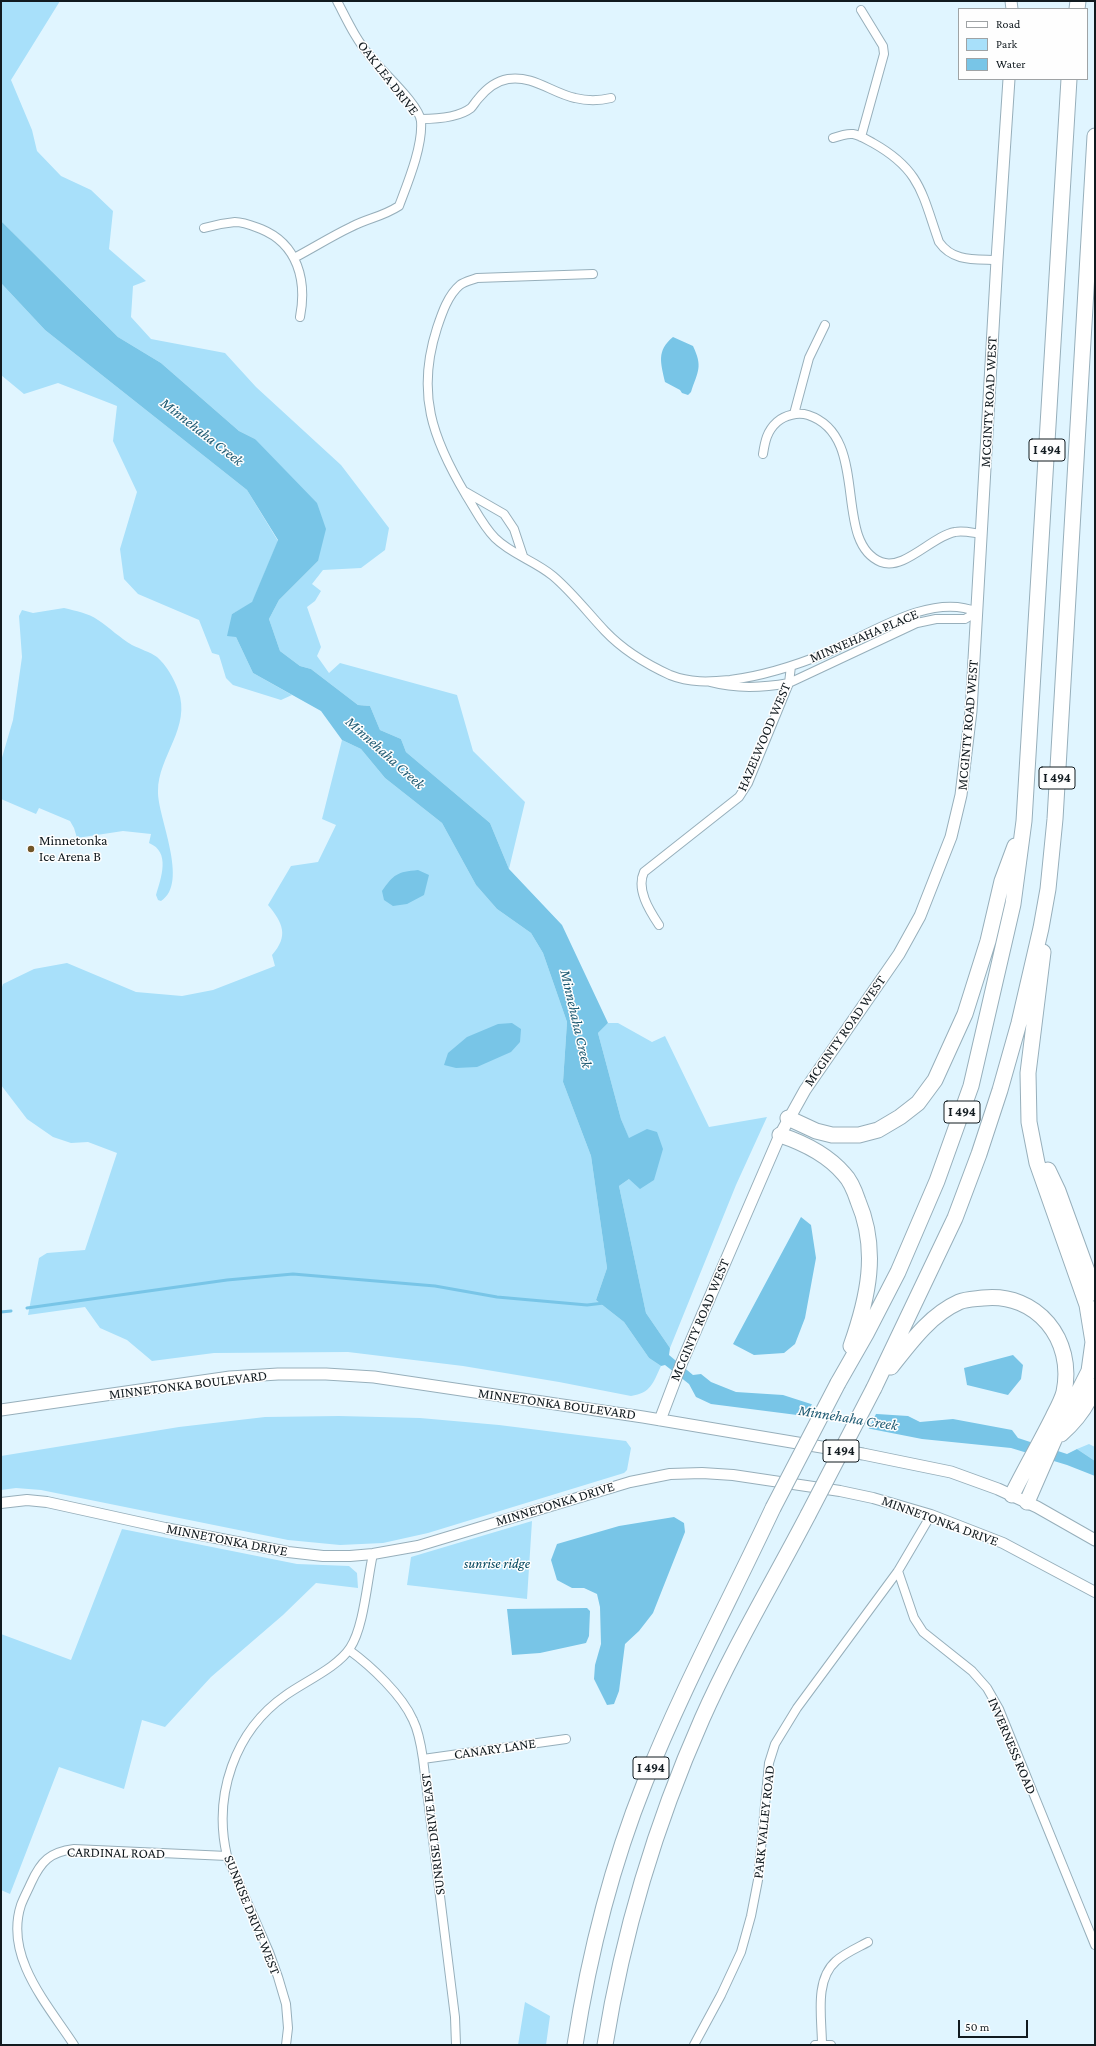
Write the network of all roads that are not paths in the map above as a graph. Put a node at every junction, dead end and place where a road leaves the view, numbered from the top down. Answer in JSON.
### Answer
{"nodes":[{"id":1,"x":338,"y":1,"type":"edge"},
{"id":2,"x":861,"y":10,"type":"dead end"},
{"id":3,"x":1009,"y":80,"type":"edge"},
{"id":4,"x":1069,"y":80,"type":"edge"},
{"id":5,"x":611,"y":98,"type":"dead end"},
{"id":6,"x":421,"y":119,"type":"junction"},
{"id":7,"x":1095,"y":136,"type":"edge"},
{"id":8,"x":861,"y":137,"type":"junction"},
{"id":9,"x":833,"y":138,"type":"dead end"},
{"id":10,"x":204,"y":228,"type":"dead end"},
{"id":11,"x":294,"y":258,"type":"junction"},
{"id":12,"x":997,"y":260,"type":"junction"},
{"id":13,"x":593,"y":274,"type":"dead end"},
{"id":14,"x":300,"y":317,"type":"dead end"},
{"id":15,"x":825,"y":325,"type":"dead end"},
{"id":16,"x":794,"y":414,"type":"junction"},
{"id":17,"x":763,"y":454,"type":"dead end"},
{"id":18,"x":464,"y":491,"type":"junction"},
{"id":19,"x":982,"y":534,"type":"junction"},
{"id":20,"x":523,"y":556,"type":"junction"},
{"id":21,"x":977,"y":612,"type":"junction"},
{"id":22,"x":791,"y":666,"type":"junction"},
{"id":23,"x":710,"y":682,"type":"junction"},
{"id":24,"x":789,"y":683,"type":"junction"},
{"id":25,"x":1024,"y":821,"type":"junction"},
{"id":26,"x":659,"y":925,"type":"dead end"},
{"id":27,"x":1041,"y":928,"type":"junction"},
{"id":28,"x":1028,"y":1092,"type":"junction"},
{"id":29,"x":788,"y":1118,"type":"junction"},
{"id":30,"x":780,"y":1135,"type":"junction"},
{"id":31,"x":1095,"y":1293,"type":"edge"},
{"id":32,"x":838,"y":1383,"type":"junction"},
{"id":33,"x":1095,"y":1386,"type":"edge"},
{"id":34,"x":874,"y":1388,"type":"junction"},
{"id":35,"x":1,"y":1410,"type":"edge"},
{"id":36,"x":660,"y":1420,"type":"junction"},
{"id":37,"x":1054,"y":1440,"type":"junction"},
{"id":38,"x":1012,"y":1495,"type":"junction"},
{"id":39,"x":1028,"y":1502,"type":"junction"},
{"id":40,"x":1,"y":1503,"type":"edge"},
{"id":41,"x":930,"y":1515,"type":"junction"},
{"id":42,"x":1095,"y":1540,"type":"edge"},
{"id":43,"x":373,"y":1554,"type":"junction"},
{"id":44,"x":898,"y":1571,"type":"junction"},
{"id":45,"x":1095,"y":1592,"type":"edge"},
{"id":46,"x":349,"y":1650,"type":"junction"},
{"id":47,"x":566,"y":1739,"type":"dead end"},
{"id":48,"x":423,"y":1759,"type":"junction"},
{"id":49,"x":227,"y":1856,"type":"junction"},
{"id":50,"x":868,"y":1942,"type":"dead end"},
{"id":51,"x":1095,"y":1945,"type":"edge"},
{"id":52,"x":74,"y":2045,"type":"edge"},
{"id":53,"x":286,"y":2045,"type":"edge"},
{"id":54,"x":456,"y":2045,"type":"edge"},
{"id":55,"x":575,"y":2045,"type":"edge"},
{"id":56,"x":605,"y":2045,"type":"edge"},
{"id":57,"x":694,"y":2045,"type":"edge"},
{"id":58,"x":815,"y":2045,"type":"edge"},
{"id":59,"x":822,"y":2045,"type":"edge"},
{"id":60,"x":831,"y":2045,"type":"edge"}],
"edges":[{"from":1,"to":6,"type":"street","name":"OAK LEA DRIVE"},
{"from":2,"to":8,"type":"street"},
{"from":3,"to":12,"type":"main road","name":"MCGINTY ROAD WEST"},
{"from":4,"to":25,"type":"highway","number":"I 494"},
{"from":5,"to":6,"type":"street"},
{"from":6,"to":11,"type":"street","name":"OAK LEA DRIVE"},
{"from":7,"to":27,"type":"highway","number":"I 494"},
{"from":8,"to":9,"type":"street"},
{"from":8,"to":12,"type":"street"},
{"from":10,"to":11,"type":"street"},
{"from":11,"to":14,"type":"street"},
{"from":12,"to":19,"type":"main road","name":"MCGINTY ROAD WEST"},
{"from":13,"to":18,"type":"street","name":"MINNEHAHA PLACE"},
{"from":15,"to":16,"type":"street"},
{"from":16,"to":17,"type":"street"},
{"from":16,"to":19,"type":"street"},
{"from":18,"to":20,"type":"street","name":"MINNEHAHA PLACE"},
{"from":18,"to":20,"type":"street","name":"MINNEHAHA PLACE"},
{"from":19,"to":21,"type":"main road","name":"MCGINTY ROAD WEST"},
{"from":20,"to":23,"type":"street","name":"MINNEHAHA PLACE"},
{"from":21,"to":22,"type":"street","name":"MINNEHAHA PLACE"},
{"from":21,"to":24,"type":"street","name":"MINNEHAHA PLACE"},
{"from":21,"to":29,"type":"main road","name":"MCGINTY ROAD WEST"},
{"from":22,"to":23,"type":"street","name":"MINNEHAHA PLACE"},
{"from":22,"to":24,"type":"street","name":"HAZELWOOD WEST"},
{"from":23,"to":24,"type":"street","name":"MINNEHAHA PLACE"},
{"from":24,"to":26,"type":"street","name":"HAZELWOOD WEST"},
{"from":25,"to":29,"type":"highway"},
{"from":25,"to":32,"type":"highway","number":"I 494"},
{"from":27,"to":28,"type":"highway"},
{"from":27,"to":34,"type":"highway","number":"I 494"},
{"from":28,"to":31,"type":"highway"},
{"from":28,"to":37,"type":"highway"},
{"from":29,"to":30,"type":"main road","name":"MCGINTY ROAD WEST"},
{"from":30,"to":32,"type":"highway"},
{"from":30,"to":36,"type":"main road","name":"MCGINTY ROAD WEST"},
{"from":32,"to":55,"type":"highway","number":"I 494","bridge":true},
{"from":33,"to":37,"type":"highway"},
{"from":34,"to":38,"type":"highway"},
{"from":34,"to":56,"type":"highway","number":"I 494","bridge":true},
{"from":35,"to":36,"type":"main road","name":"MINNETONKA BOULEVARD"},
{"from":36,"to":38,"type":"main road","name":"MINNETONKA BOULEVARD"},
{"from":37,"to":39,"type":"highway"},
{"from":38,"to":39,"type":"main road","name":"MINNETONKA BOULEVARD"},
{"from":39,"to":42,"type":"main road","name":"MINNETONKA BOULEVARD"},
{"from":40,"to":43,"type":"street","name":"MINNETONKA DRIVE"},
{"from":41,"to":43,"type":"street","name":"MINNETONKA DRIVE"},
{"from":41,"to":44,"type":"street","name":"PARK VALLEY ROAD"},
{"from":41,"to":45,"type":"street","name":"MINNETONKA DRIVE"},
{"from":43,"to":46,"type":"street","name":"SUNRISE DRIVE WEST"},
{"from":44,"to":51,"type":"street","name":"INVERNESS ROAD"},
{"from":44,"to":57,"type":"street","name":"PARK VALLEY ROAD"},
{"from":46,"to":48,"type":"street","name":"SUNRISE DRIVE EAST"},
{"from":46,"to":49,"type":"street","name":"SUNRISE DRIVE WEST"},
{"from":47,"to":48,"type":"street","name":"CANARY LANE"},
{"from":48,"to":54,"type":"street","name":"SUNRISE DRIVE EAST"},
{"from":49,"to":52,"type":"street","name":"CARDINAL ROAD"},
{"from":49,"to":53,"type":"street","name":"SUNRISE DRIVE WEST"},
{"from":50,"to":59,"type":"street"},
{"from":58,"to":59,"type":"street"},
{"from":59,"to":60,"type":"street"}]}
